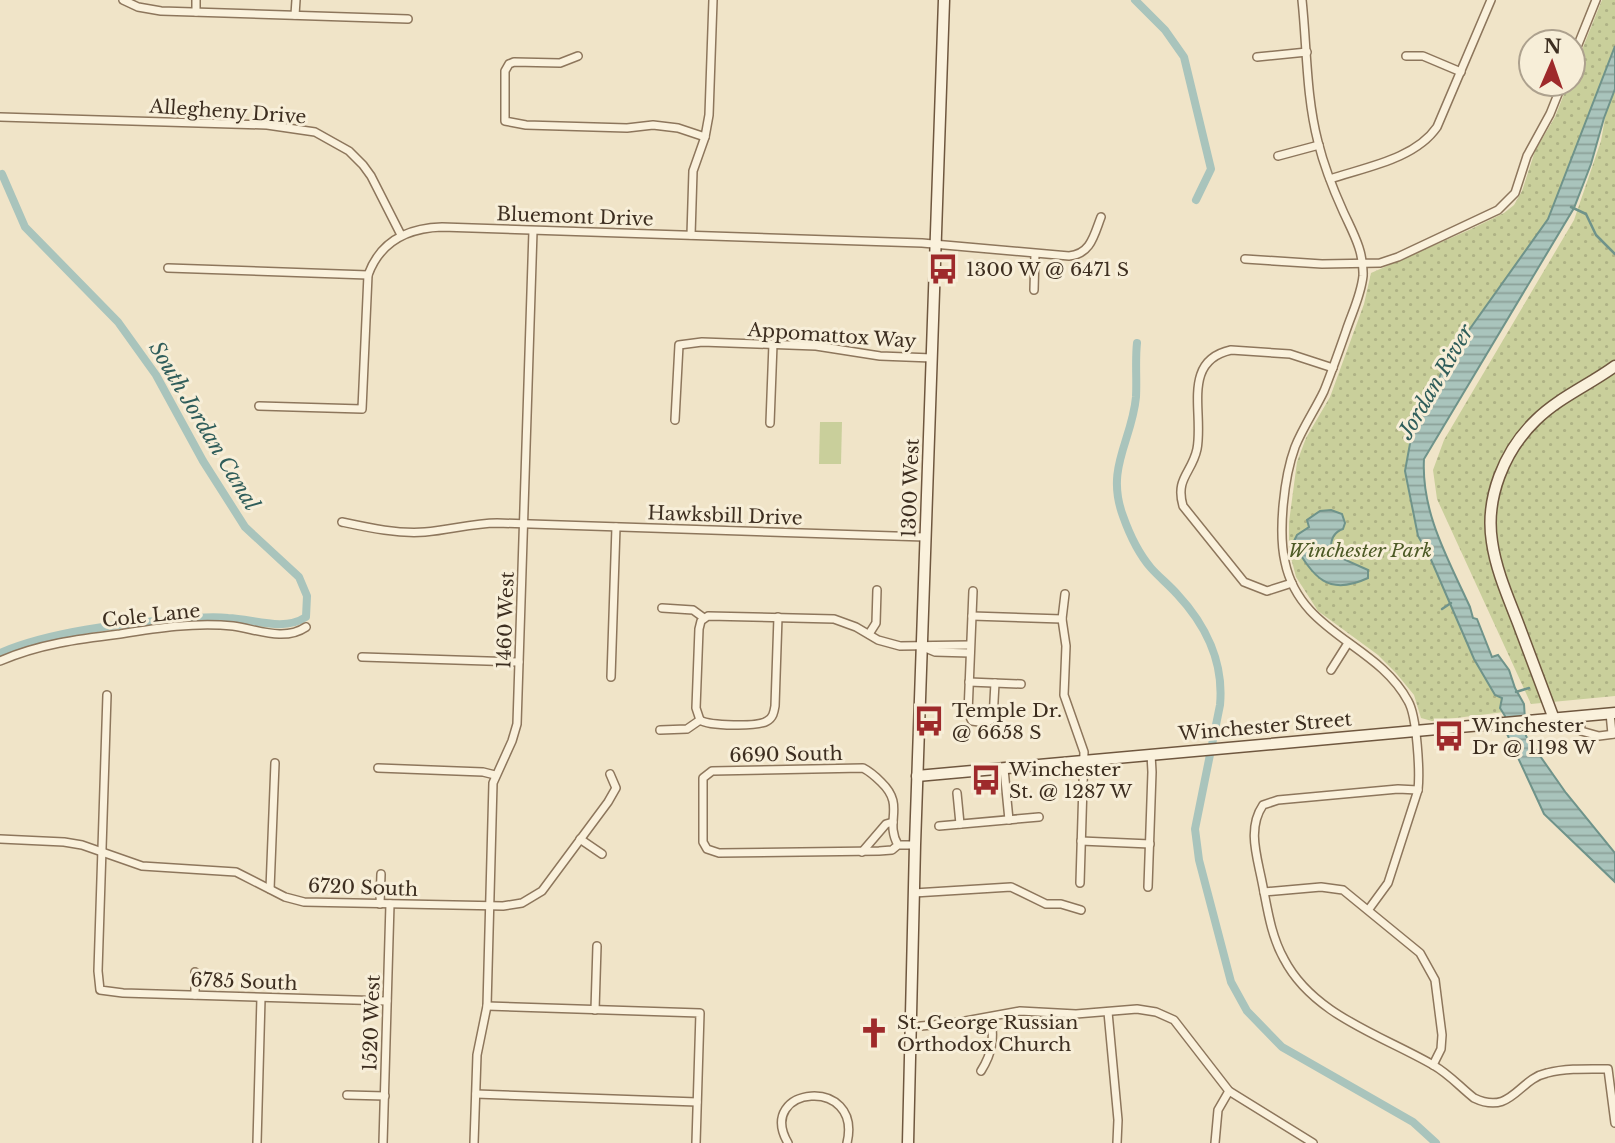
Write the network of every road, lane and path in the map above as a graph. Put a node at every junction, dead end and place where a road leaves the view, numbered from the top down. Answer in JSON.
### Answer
{"nodes":[{"id":1,"x":123,"y":0,"type":"edge"},
{"id":2,"x":196,"y":0,"type":"edge"},
{"id":3,"x":296,"y":0,"type":"edge"},
{"id":4,"x":713,"y":0,"type":"edge"},
{"id":5,"x":944,"y":0,"type":"edge"},
{"id":6,"x":1302,"y":0,"type":"edge"},
{"id":7,"x":1491,"y":0,"type":"edge"},
{"id":8,"x":1596,"y":0,"type":"edge"},
{"id":9,"x":196,"y":12,"type":"junction"},
{"id":10,"x":295,"y":15,"type":"junction"},
{"id":11,"x":408,"y":19,"type":"dead end"},
{"id":12,"x":1585,"y":28,"type":"edge"},
{"id":13,"x":1307,"y":52,"type":"junction"},
{"id":14,"x":578,"y":56,"type":"dead end"},
{"id":15,"x":1406,"y":56,"type":"dead end"},
{"id":16,"x":1257,"y":57,"type":"dead end"},
{"id":17,"x":1461,"y":72,"type":"junction"},
{"id":18,"x":1556,"y":98,"type":"edge"},
{"id":19,"x":0,"y":117,"type":"edge"},
{"id":20,"x":705,"y":136,"type":"junction"},
{"id":21,"x":1319,"y":145,"type":"junction"},
{"id":22,"x":1278,"y":156,"type":"dead end"},
{"id":23,"x":1330,"y":179,"type":"junction"},
{"id":24,"x":1101,"y":216,"type":"dead end"},
{"id":25,"x":533,"y":231,"type":"junction"},
{"id":26,"x":401,"y":235,"type":"junction"},
{"id":27,"x":691,"y":235,"type":"junction"},
{"id":28,"x":936,"y":246,"type":"junction"},
{"id":29,"x":1035,"y":254,"type":"junction"},
{"id":30,"x":1245,"y":259,"type":"dead end"},
{"id":31,"x":1362,"y":263,"type":"junction"},
{"id":32,"x":168,"y":268,"type":"dead end"},
{"id":33,"x":368,"y":275,"type":"junction"},
{"id":34,"x":1034,"y":290,"type":"dead end"},
{"id":35,"x":773,"y":344,"type":"junction"},
{"id":36,"x":932,"y":358,"type":"junction"},
{"id":37,"x":1615,"y":366,"type":"edge"},
{"id":38,"x":1333,"y":368,"type":"junction"},
{"id":39,"x":258,"y":406,"type":"dead end"},
{"id":40,"x":675,"y":420,"type":"dead end"},
{"id":41,"x":770,"y":423,"type":"dead end"},
{"id":42,"x":342,"y":522,"type":"dead end"},
{"id":43,"x":524,"y":524,"type":"junction"},
{"id":44,"x":616,"y":527,"type":"junction"},
{"id":45,"x":925,"y":537,"type":"junction"},
{"id":46,"x":1292,"y":583,"type":"junction"},
{"id":47,"x":877,"y":590,"type":"dead end"},
{"id":48,"x":972,"y":591,"type":"dead end"},
{"id":49,"x":1065,"y":594,"type":"dead end"},
{"id":50,"x":662,"y":608,"type":"dead end"},
{"id":51,"x":972,"y":616,"type":"junction"},
{"id":52,"x":778,"y":617,"type":"junction"},
{"id":53,"x":704,"y":618,"type":"junction"},
{"id":54,"x":1062,"y":619,"type":"junction"},
{"id":55,"x":306,"y":627,"type":"dead end"},
{"id":56,"x":869,"y":634,"type":"junction"},
{"id":57,"x":1348,"y":643,"type":"junction"},
{"id":58,"x":922,"y":647,"type":"junction"},
{"id":59,"x":970,"y":649,"type":"junction"},
{"id":60,"x":362,"y":657,"type":"dead end"},
{"id":61,"x":0,"y":661,"type":"edge"},
{"id":62,"x":519,"y":662,"type":"junction"},
{"id":63,"x":1331,"y":670,"type":"dead end"},
{"id":64,"x":611,"y":677,"type":"dead end"},
{"id":65,"x":969,"y":682,"type":"junction"},
{"id":66,"x":995,"y":683,"type":"junction"},
{"id":67,"x":1021,"y":684,"type":"dead end"},
{"id":68,"x":107,"y":695,"type":"dead end"},
{"id":69,"x":1612,"y":713,"type":"edge"},
{"id":70,"x":1580,"y":716,"type":"junction"},
{"id":71,"x":1554,"y":719,"type":"junction"},
{"id":72,"x":701,"y":720,"type":"junction"},
{"id":73,"x":660,"y":730,"type":"dead end"},
{"id":74,"x":1414,"y":730,"type":"junction"},
{"id":75,"x":1614,"y":734,"type":"edge"},
{"id":76,"x":1151,"y":754,"type":"junction"},
{"id":77,"x":1082,"y":761,"type":"junction"},
{"id":78,"x":275,"y":763,"type":"dead end"},
{"id":79,"x":378,"y":768,"type":"dead end"},
{"id":80,"x":1004,"y":769,"type":"junction"},
{"id":81,"x":610,"y":774,"type":"dead end"},
{"id":82,"x":495,"y":775,"type":"junction"},
{"id":83,"x":917,"y":776,"type":"junction"},
{"id":84,"x":1418,"y":790,"type":"junction"},
{"id":85,"x":957,"y":793,"type":"dead end"},
{"id":86,"x":1039,"y":817,"type":"dead end"},
{"id":87,"x":1009,"y":820,"type":"junction"},
{"id":88,"x":893,"y":822,"type":"junction"},
{"id":89,"x":960,"y":824,"type":"junction"},
{"id":90,"x":939,"y":826,"type":"dead end"},
{"id":91,"x":0,"y":839,"type":"edge"},
{"id":92,"x":580,"y":839,"type":"junction"},
{"id":93,"x":1081,"y":841,"type":"junction"},
{"id":94,"x":1150,"y":844,"type":"junction"},
{"id":95,"x":898,"y":845,"type":"junction"},
{"id":96,"x":915,"y":845,"type":"junction"},
{"id":97,"x":862,"y":852,"type":"junction"},
{"id":98,"x":102,"y":853,"type":"junction"},
{"id":99,"x":602,"y":854,"type":"dead end"},
{"id":100,"x":381,"y":873,"type":"dead end"},
{"id":101,"x":1080,"y":883,"type":"dead end"},
{"id":102,"x":1148,"y":887,"type":"dead end"},
{"id":103,"x":270,"y":889,"type":"junction"},
{"id":104,"x":1264,"y":892,"type":"junction"},
{"id":105,"x":914,"y":893,"type":"junction"},
{"id":106,"x":380,"y":904,"type":"junction"},
{"id":107,"x":390,"y":904,"type":"junction"},
{"id":108,"x":489,"y":907,"type":"junction"},
{"id":109,"x":1369,"y":909,"type":"junction"},
{"id":110,"x":1081,"y":910,"type":"dead end"},
{"id":111,"x":597,"y":946,"type":"dead end"},
{"id":112,"x":195,"y":972,"type":"dead end"},
{"id":113,"x":195,"y":995,"type":"junction"},
{"id":114,"x":261,"y":998,"type":"junction"},
{"id":115,"x":387,"y":1000,"type":"junction"},
{"id":116,"x":487,"y":1006,"type":"junction"},
{"id":117,"x":595,"y":1010,"type":"junction"},
{"id":118,"x":1108,"y":1012,"type":"junction"},
{"id":119,"x":991,"y":1017,"type":"junction"},
{"id":120,"x":910,"y":1027,"type":"junction"},
{"id":121,"x":1433,"y":1065,"type":"junction"},
{"id":122,"x":981,"y":1071,"type":"dead end"},
{"id":123,"x":1229,"y":1091,"type":"junction"},
{"id":124,"x":476,"y":1094,"type":"junction"},
{"id":125,"x":346,"y":1095,"type":"dead end"},
{"id":126,"x":385,"y":1096,"type":"junction"},
{"id":127,"x":697,"y":1102,"type":"junction"},
{"id":128,"x":1615,"y":1123,"type":"edge"},
{"id":129,"x":257,"y":1143,"type":"edge"},
{"id":130,"x":383,"y":1143,"type":"edge"},
{"id":131,"x":474,"y":1143,"type":"edge"},
{"id":132,"x":696,"y":1143,"type":"edge"},
{"id":133,"x":788,"y":1143,"type":"edge"},
{"id":134,"x":847,"y":1143,"type":"edge"},
{"id":135,"x":908,"y":1143,"type":"edge"},
{"id":136,"x":1117,"y":1143,"type":"edge"},
{"id":137,"x":1215,"y":1143,"type":"edge"},
{"id":138,"x":1313,"y":1143,"type":"edge"}],
"edges":[{"from":1,"to":9,"type":"street"},
{"from":2,"to":9,"type":"street"},
{"from":3,"to":10,"type":"street"},
{"from":4,"to":20,"type":"street"},
{"from":5,"to":28,"type":"street","name":"1300 West"},
{"from":6,"to":13,"type":"street"},
{"from":7,"to":17,"type":"street"},
{"from":8,"to":12,"type":"street"},
{"from":9,"to":10,"type":"street"},
{"from":10,"to":11,"type":"street"},
{"from":13,"to":16,"type":"street"},
{"from":13,"to":21,"type":"street"},
{"from":14,"to":20,"type":"street"},
{"from":15,"to":17,"type":"street"},
{"from":17,"to":23,"type":"street"},
{"from":18,"to":31,"type":"street"},
{"from":19,"to":26,"type":"street","name":"Allegheny Drive"},
{"from":20,"to":27,"type":"street"},
{"from":21,"to":22,"type":"street"},
{"from":21,"to":23,"type":"street"},
{"from":23,"to":31,"type":"street"},
{"from":24,"to":29,"type":"street","name":"Bluemont Drive"},
{"from":25,"to":26,"type":"street","name":"Bluemont Drive"},
{"from":25,"to":27,"type":"street","name":"Bluemont Drive"},
{"from":25,"to":43,"type":"street","name":"1460 West"},
{"from":26,"to":33,"type":"street","name":"Bluemont Drive"},
{"from":27,"to":28,"type":"street","name":"Bluemont Drive"},
{"from":28,"to":29,"type":"street","name":"Bluemont Drive"},
{"from":28,"to":36,"type":"street","name":"1300 West"},
{"from":29,"to":34,"type":"street"},
{"from":30,"to":31,"type":"street"},
{"from":31,"to":38,"type":"street"},
{"from":32,"to":33,"type":"street"},
{"from":33,"to":39,"type":"street","name":"Bluemont Drive"},
{"from":35,"to":36,"type":"street","name":"Appomattox Way"},
{"from":35,"to":40,"type":"street","name":"Appomattox Way"},
{"from":35,"to":41,"type":"street"},
{"from":36,"to":45,"type":"street","name":"1300 West"},
{"from":37,"to":71,"type":"street"},
{"from":38,"to":46,"type":"street"},
{"from":38,"to":46,"type":"street"},
{"from":42,"to":43,"type":"street","name":"Hawksbill Drive"},
{"from":43,"to":44,"type":"street","name":"Hawksbill Drive"},
{"from":43,"to":62,"type":"street","name":"1460 West"},
{"from":44,"to":45,"type":"street","name":"Hawksbill Drive"},
{"from":44,"to":64,"type":"street"},
{"from":45,"to":58,"type":"street","name":"1300 West"},
{"from":46,"to":57,"type":"street"},
{"from":47,"to":56,"type":"street"},
{"from":48,"to":51,"type":"street"},
{"from":49,"to":54,"type":"street"},
{"from":50,"to":53,"type":"street"},
{"from":51,"to":54,"type":"street"},
{"from":51,"to":59,"type":"street"},
{"from":52,"to":53,"type":"street"},
{"from":52,"to":56,"type":"street"},
{"from":52,"to":72,"type":"street"},
{"from":53,"to":72,"type":"street"},
{"from":54,"to":77,"type":"street"},
{"from":55,"to":61,"type":"street","name":"Cole Lane"},
{"from":56,"to":58,"type":"street"},
{"from":57,"to":63,"type":"street"},
{"from":57,"to":74,"type":"street"},
{"from":58,"to":59,"type":"street"},
{"from":58,"to":83,"type":"street","name":"1300 West"},
{"from":59,"to":65,"type":"street"},
{"from":60,"to":62,"type":"street"},
{"from":62,"to":82,"type":"street","name":"1460 West"},
{"from":65,"to":66,"type":"street"},
{"from":65,"to":66,"type":"street"},
{"from":66,"to":67,"type":"street"},
{"from":68,"to":98,"type":"street"},
{"from":69,"to":70,"type":"street","name":"Winchester Street"},
{"from":69,"to":75,"type":"street"},
{"from":70,"to":71,"type":"street","name":"Winchester Street"},
{"from":70,"to":75,"type":"street"},
{"from":71,"to":74,"type":"street","name":"Winchester Street"},
{"from":72,"to":73,"type":"street"},
{"from":74,"to":76,"type":"street","name":"Winchester Street"},
{"from":74,"to":84,"type":"street"},
{"from":76,"to":77,"type":"street","name":"Winchester Street"},
{"from":76,"to":94,"type":"street"},
{"from":77,"to":80,"type":"street","name":"Winchester Street"},
{"from":77,"to":93,"type":"street"},
{"from":78,"to":103,"type":"street"},
{"from":79,"to":82,"type":"street"},
{"from":80,"to":83,"type":"street","name":"Winchester Street"},
{"from":80,"to":87,"type":"street"},
{"from":81,"to":92,"type":"street","name":"6720 South"},
{"from":82,"to":108,"type":"street","name":"1460 West"},
{"from":83,"to":96,"type":"street","name":"1300 West"},
{"from":84,"to":104,"type":"street"},
{"from":84,"to":109,"type":"street"},
{"from":85,"to":89,"type":"street"},
{"from":86,"to":87,"type":"street"},
{"from":87,"to":89,"type":"street"},
{"from":88,"to":95,"type":"street","name":"6690 South"},
{"from":88,"to":97,"type":"street"},
{"from":88,"to":97,"type":"street","name":"6690 South"},
{"from":89,"to":90,"type":"street"},
{"from":91,"to":98,"type":"street","name":"6720 South"},
{"from":92,"to":99,"type":"street"},
{"from":92,"to":108,"type":"street","name":"6720 South"},
{"from":93,"to":94,"type":"street"},
{"from":93,"to":101,"type":"street"},
{"from":94,"to":102,"type":"street"},
{"from":95,"to":96,"type":"street","name":"6690 South"},
{"from":95,"to":97,"type":"street","name":"6690 South"},
{"from":96,"to":105,"type":"street","name":"1300 West"},
{"from":98,"to":103,"type":"street","name":"6720 South"},
{"from":98,"to":113,"type":"street","name":"6785 South"},
{"from":100,"to":106,"type":"street"},
{"from":103,"to":106,"type":"street","name":"6720 South"},
{"from":104,"to":109,"type":"street"},
{"from":104,"to":121,"type":"street"},
{"from":105,"to":110,"type":"street"},
{"from":105,"to":120,"type":"street","name":"1300 West"},
{"from":106,"to":107,"type":"street","name":"6720 South"},
{"from":107,"to":108,"type":"street","name":"6720 South"},
{"from":107,"to":115,"type":"street","name":"1520 West"},
{"from":108,"to":116,"type":"street","name":"1460 West"},
{"from":109,"to":121,"type":"street"},
{"from":111,"to":117,"type":"street"},
{"from":112,"to":113,"type":"street"},
{"from":113,"to":114,"type":"street","name":"6785 South"},
{"from":114,"to":115,"type":"street","name":"6785 South"},
{"from":114,"to":129,"type":"street"},
{"from":115,"to":126,"type":"street","name":"1520 West"},
{"from":116,"to":117,"type":"street"},
{"from":116,"to":124,"type":"street","name":"1460 West"},
{"from":117,"to":127,"type":"street"},
{"from":118,"to":119,"type":"street"},
{"from":118,"to":123,"type":"street"},
{"from":118,"to":136,"type":"street"},
{"from":119,"to":120,"type":"street"},
{"from":119,"to":122,"type":"street"},
{"from":120,"to":135,"type":"street","name":"1300 West"},
{"from":121,"to":128,"type":"street"},
{"from":123,"to":137,"type":"street"},
{"from":123,"to":138,"type":"street"},
{"from":124,"to":127,"type":"street"},
{"from":124,"to":131,"type":"street","name":"1460 West"},
{"from":125,"to":126,"type":"street"},
{"from":126,"to":130,"type":"street","name":"1520 West"},
{"from":127,"to":132,"type":"street"},
{"from":133,"to":134,"type":"street"}]}
